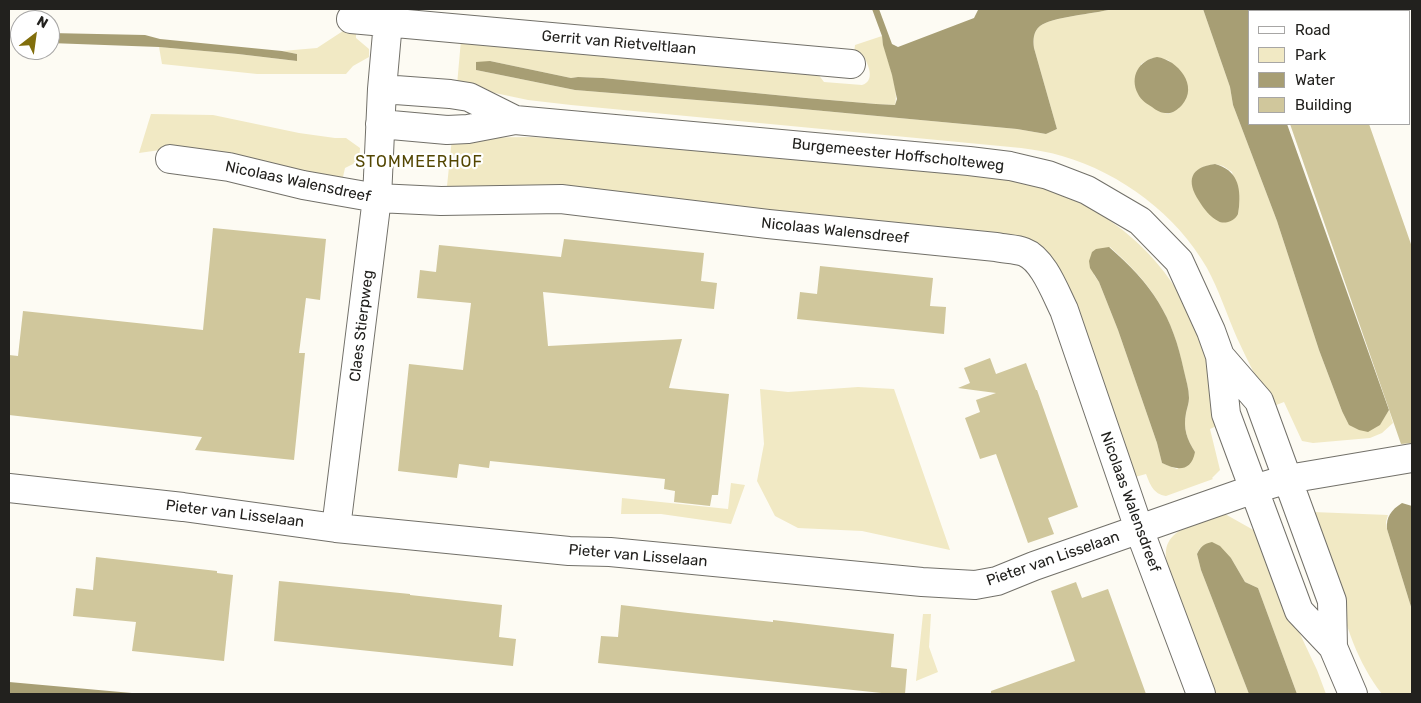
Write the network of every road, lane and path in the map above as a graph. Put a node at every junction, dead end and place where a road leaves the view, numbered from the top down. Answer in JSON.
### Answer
{"nodes":[{"id":1,"x":351,"y":18,"type":"dead end"},
{"id":2,"x":388,"y":22,"type":"junction"},
{"id":3,"x":850,"y":64,"type":"dead end"},
{"id":4,"x":382,"y":89,"type":"junction"},
{"id":5,"x":515,"y":120,"type":"junction"},
{"id":6,"x":380,"y":124,"type":"junction"},
{"id":7,"x":170,"y":159,"type":"dead end"},
{"id":8,"x":377,"y":198,"type":"junction"},
{"id":9,"x":1220,"y":356,"type":"junction"},
{"id":10,"x":1412,"y":458,"type":"edge"},
{"id":11,"x":1288,"y":479,"type":"junction"},
{"id":12,"x":9,"y":488,"type":"edge"},
{"id":13,"x":1254,"y":489,"type":"junction"},
{"id":14,"x":336,"y":528,"type":"junction"},
{"id":15,"x":1139,"y":529,"type":"junction"},
{"id":16,"x":1333,"y":647,"type":"junction"},
{"id":17,"x":1201,"y":694,"type":"edge"},
{"id":18,"x":1353,"y":694,"type":"edge"}],
"edges":[{"from":1,"to":2,"type":"street","name":"Gerrit van Rietveltlaan"},
{"from":2,"to":3,"type":"street","name":"Gerrit van Rietveltlaan"},
{"from":2,"to":4,"type":"street"},
{"from":4,"to":5,"type":"street","name":"Burgemeester Hoffscholteweg"},
{"from":4,"to":6,"type":"street","name":"Claes Stierpweg"},
{"from":5,"to":6,"type":"street","name":"Burgemeester Hoffscholteweg"},
{"from":5,"to":9,"type":"street","name":"Burgemeester Hoffscholteweg"},
{"from":6,"to":8,"type":"street","name":"Claes Stierpweg"},
{"from":7,"to":8,"type":"street","name":"Nicolaas Walensdreef"},
{"from":8,"to":14,"type":"street","name":"Claes Stierpweg"},
{"from":8,"to":15,"type":"street","name":"Nicolaas Walensdreef"},
{"from":9,"to":11,"type":"street","name":"Burgemeester Hoffscholteweg"},
{"from":9,"to":13,"type":"street","name":"Burgemeester Hoffscholteweg"},
{"from":10,"to":11,"type":"street"},
{"from":11,"to":13,"type":"street"},
{"from":11,"to":16,"type":"street","name":"Burgemeester Hoffscholteweg"},
{"from":12,"to":14,"type":"street","name":"Pieter van Lisselaan"},
{"from":13,"to":15,"type":"street","name":"Pieter van Lisselaan"},
{"from":13,"to":16,"type":"street","name":"Burgemeester Hoffscholteweg"},
{"from":14,"to":15,"type":"street","name":"Pieter van Lisselaan"},
{"from":15,"to":17,"type":"street","name":"Nicolaas Walensdreef"},
{"from":16,"to":18,"type":"street","name":"Burgemeester Hoffscholteweg"}]}
